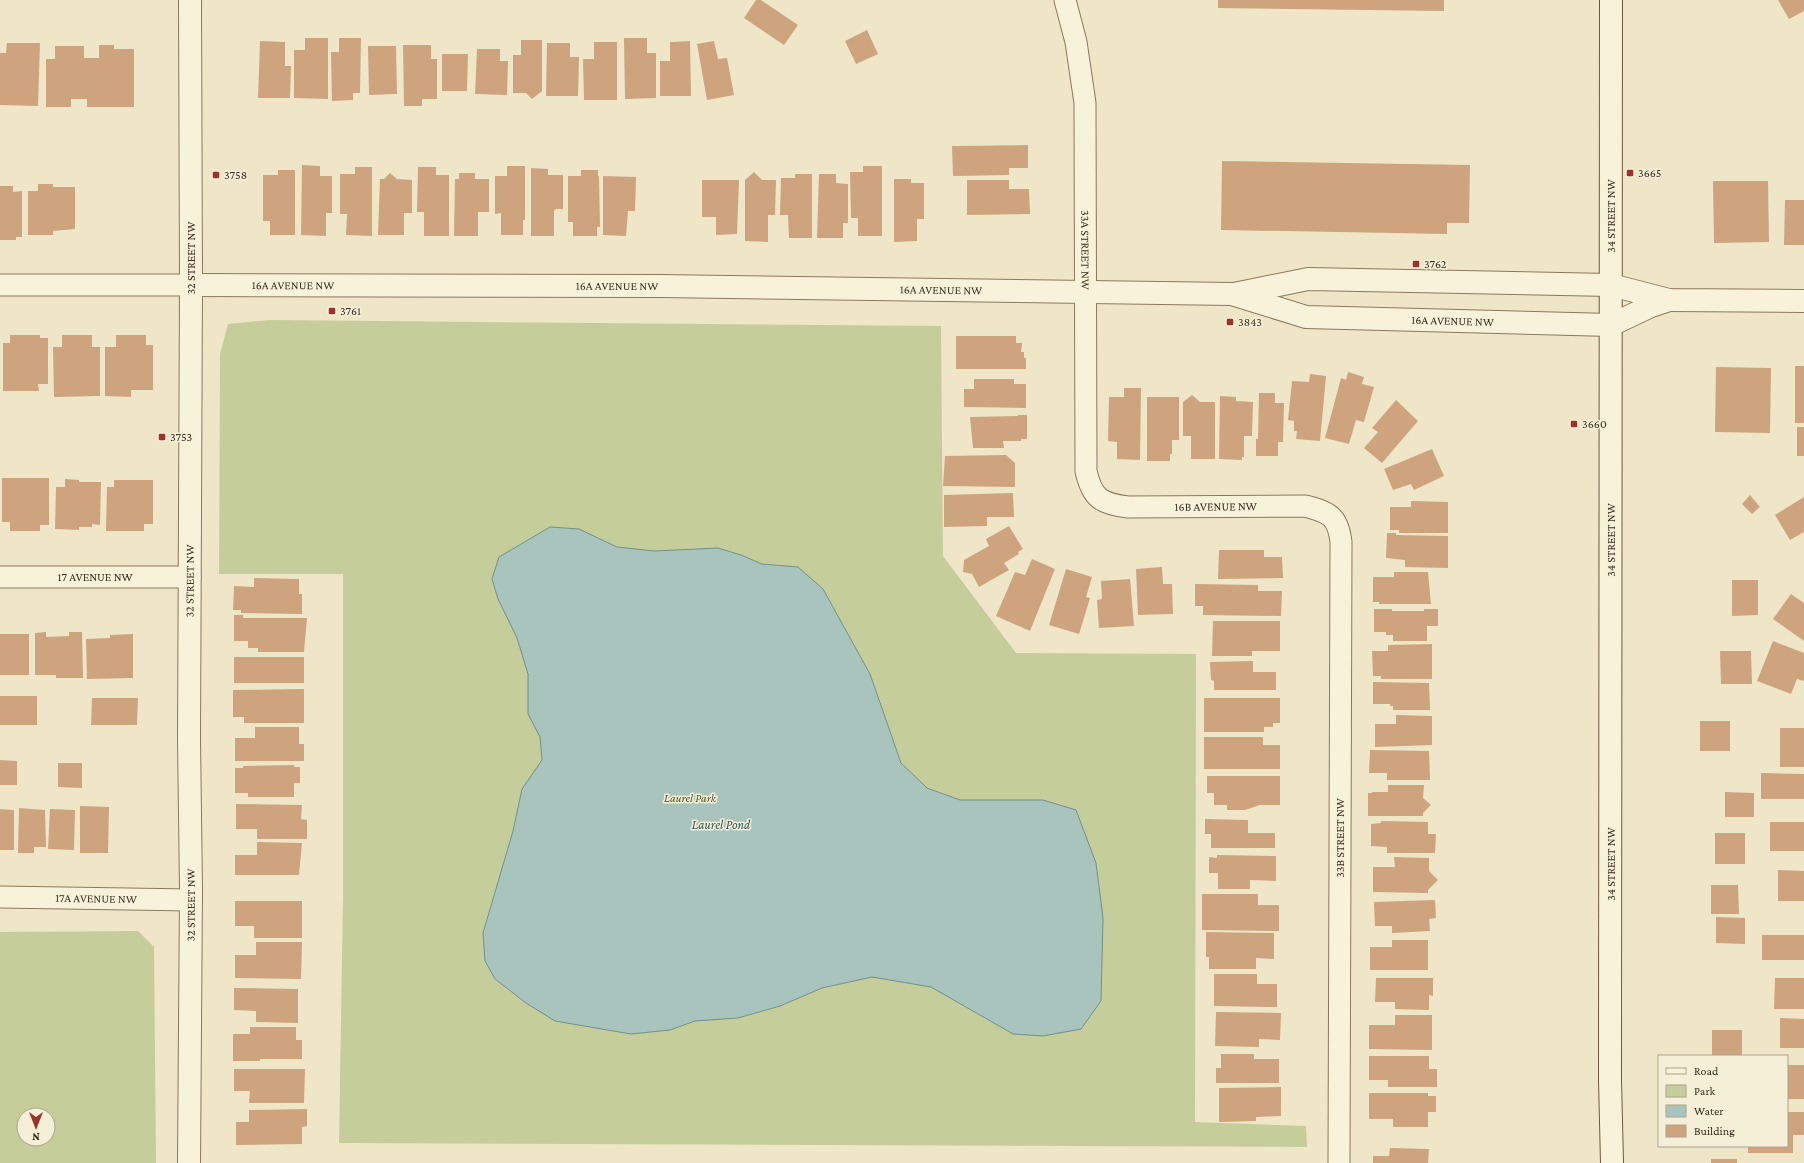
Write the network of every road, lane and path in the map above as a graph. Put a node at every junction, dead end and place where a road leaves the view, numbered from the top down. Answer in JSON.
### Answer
{"nodes":[{"id":1,"x":190,"y":0,"type":"edge"},
{"id":2,"x":1065,"y":0,"type":"edge"},
{"id":3,"x":1611,"y":0,"type":"edge"},
{"id":4,"x":0,"y":285,"type":"edge"},
{"id":5,"x":191,"y":285,"type":"junction"},
{"id":6,"x":1611,"y":285,"type":"junction"},
{"id":7,"x":1085,"y":292,"type":"junction"},
{"id":8,"x":1234,"y":294,"type":"junction"},
{"id":9,"x":1669,"y":300,"type":"junction"},
{"id":10,"x":1804,"y":301,"type":"edge"},
{"id":11,"x":1611,"y":324,"type":"junction"},
{"id":12,"x":1099,"y":499,"type":"joint"},
{"id":13,"x":1332,"y":516,"type":"joint"},
{"id":14,"x":0,"y":577,"type":"edge"},
{"id":15,"x":190,"y":577,"type":"junction"},
{"id":16,"x":0,"y":897,"type":"edge"},
{"id":17,"x":191,"y":900,"type":"junction"},
{"id":18,"x":1610,"y":1080,"type":"junction"},
{"id":19,"x":189,"y":1163,"type":"edge"},
{"id":20,"x":1339,"y":1163,"type":"edge"},
{"id":21,"x":1608,"y":1163,"type":"edge"},
{"id":22,"x":1612,"y":1163,"type":"edge"}],
"edges":[{"from":1,"to":5,"type":"street","name":"32 STREET NW"},
{"from":2,"to":7,"type":"street","name":"33A STREET NW"},
{"from":3,"to":6,"type":"street","name":"34 STREET NW"},
{"from":4,"to":5,"type":"street","name":"16A AVENUE NW"},
{"from":5,"to":7,"type":"street","name":"16A AVENUE NW"},
{"from":5,"to":15,"type":"street","name":"32 STREET NW"},
{"from":6,"to":8,"type":"street","name":"16A AVENUE NW"},
{"from":6,"to":9,"type":"street","name":"16A AVENUE NW"},
{"from":6,"to":11,"type":"street","name":"34 STREET NW"},
{"from":7,"to":8,"type":"street","name":"16A AVENUE NW"},
{"from":7,"to":12,"type":"street","name":"33A STREET NW"},
{"from":8,"to":11,"type":"street","name":"16A AVENUE NW"},
{"from":9,"to":10,"type":"street","name":"16A AVENUE NW"},
{"from":9,"to":11,"type":"street","name":"16A AVENUE NW"},
{"from":11,"to":18,"type":"street","name":"34 STREET NW"},
{"from":12,"to":13,"type":"street","name":"16B AVENUE NW"},
{"from":13,"to":20,"type":"street","name":"33B STREET NW"},
{"from":14,"to":15,"type":"street","name":"17 AVENUE NW"},
{"from":15,"to":17,"type":"street","name":"32 STREET NW"},
{"from":16,"to":17,"type":"street","name":"17A AVENUE NW"},
{"from":17,"to":19,"type":"street","name":"32 STREET NW"},
{"from":18,"to":21,"type":"street","name":"34 STREET NW"},
{"from":18,"to":22,"type":"street","name":"34 STREET NW"}]}
